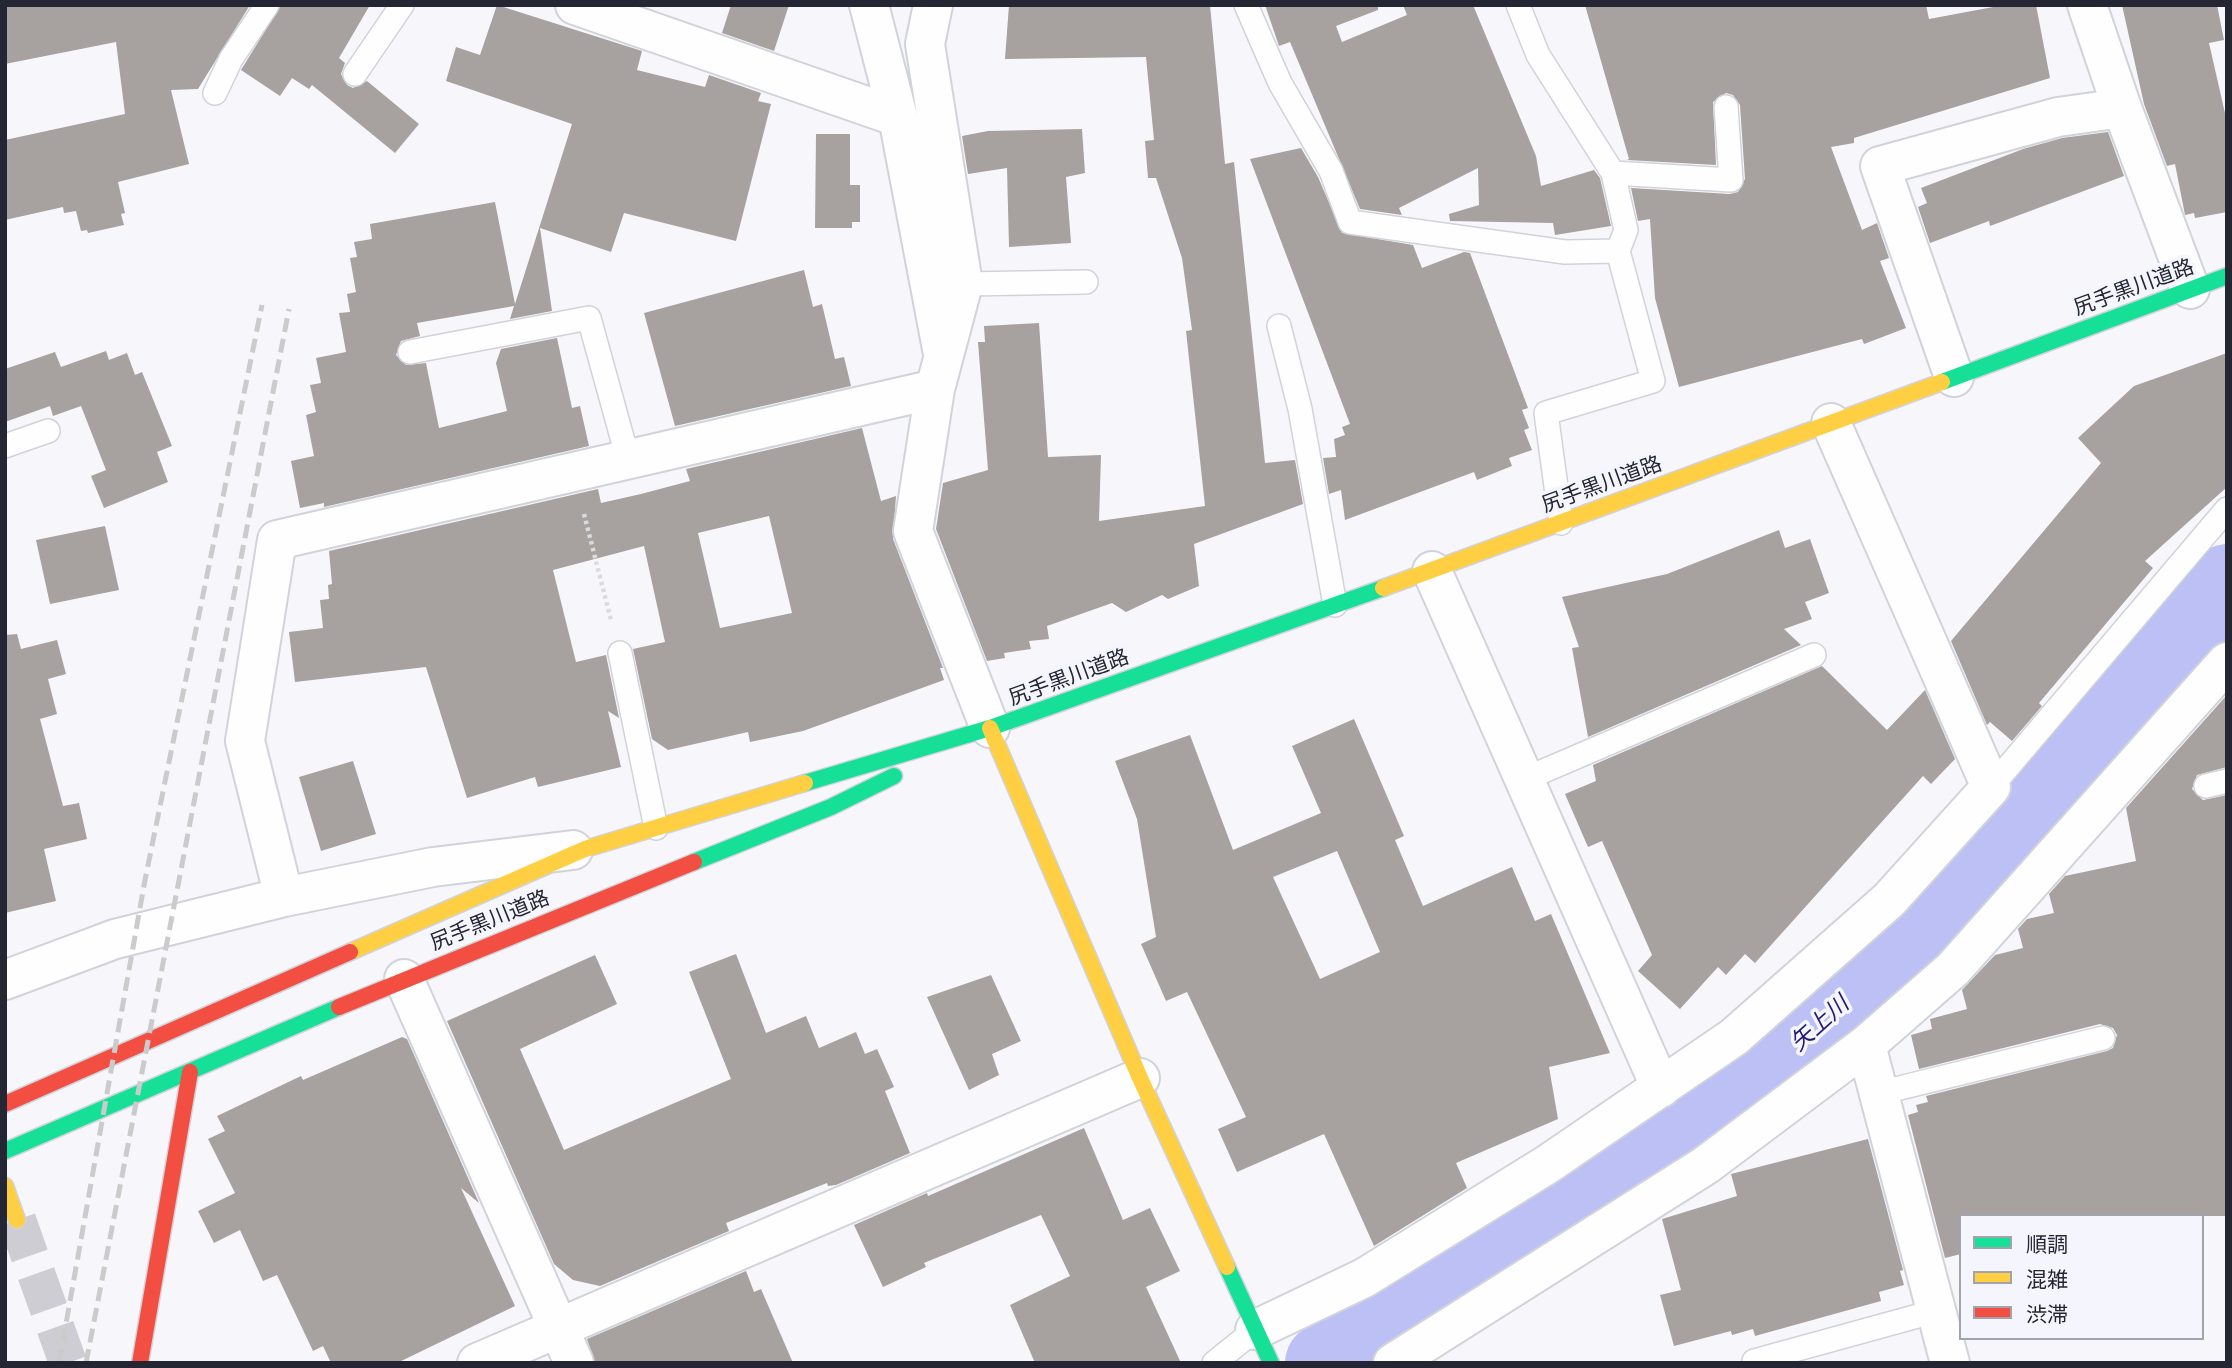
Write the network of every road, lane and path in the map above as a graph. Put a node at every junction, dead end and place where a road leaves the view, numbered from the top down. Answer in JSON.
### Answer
{"nodes":[{"id":1,"x":267,"y":5,"type":"edge"},
{"id":2,"x":402,"y":5,"type":"edge"},
{"id":3,"x":576,"y":5,"type":"edge"},
{"id":4,"x":869,"y":5,"type":"edge"},
{"id":5,"x":933,"y":5,"type":"edge"},
{"id":6,"x":1246,"y":5,"type":"edge"},
{"id":7,"x":1518,"y":5,"type":"edge"},
{"id":8,"x":2087,"y":5,"type":"edge"},
{"id":9,"x":355,"y":74,"type":"dead end"},
{"id":10,"x":215,"y":93,"type":"dead end"},
{"id":11,"x":1726,"y":107,"type":"dead end"},
{"id":12,"x":2122,"y":108,"type":"junction"},
{"id":13,"x":898,"y":117,"type":"junction"},
{"id":14,"x":1613,"y":173,"type":"junction"},
{"id":15,"x":1618,"y":251,"type":"junction"},
{"id":16,"x":2227,"y":276,"type":"edge"},
{"id":17,"x":1086,"y":282,"type":"dead end"},
{"id":18,"x":963,"y":284,"type":"junction"},
{"id":19,"x":2190,"y":289,"type":"junction"},
{"id":20,"x":1279,"y":326,"type":"dead end"},
{"id":21,"x":410,"y":352,"type":"dead end"},
{"id":22,"x":939,"y":374,"type":"junction"},
{"id":23,"x":1954,"y":377,"type":"junction"},
{"id":24,"x":1830,"y":423,"type":"junction"},
{"id":25,"x":48,"y":431,"type":"dead end"},
{"id":26,"x":5,"y":446,"type":"edge"},
{"id":27,"x":628,"y":459,"type":"junction"},
{"id":28,"x":573,"y":472,"type":"junction"},
{"id":29,"x":2227,"y":509,"type":"edge"},
{"id":30,"x":1562,"y":523,"type":"junction"},
{"id":31,"x":1432,"y":571,"type":"junction"},
{"id":32,"x":1335,"y":605,"type":"junction"},
{"id":33,"x":620,"y":653,"type":"joint"},
{"id":34,"x":1814,"y":655,"type":"dead end"},
{"id":35,"x":2227,"y":662,"type":"edge"},
{"id":36,"x":990,"y":729,"type":"junction"},
{"id":37,"x":1525,"y":779,"type":"junction"},
{"id":38,"x":1991,"y":787,"type":"junction"},
{"id":39,"x":656,"y":828,"type":"junction"},
{"id":40,"x":586,"y":849,"type":"junction"},
{"id":41,"x":284,"y":897,"type":"junction"},
{"id":42,"x":404,"y":979,"type":"junction"},
{"id":43,"x":5,"y":980,"type":"edge"},
{"id":44,"x":2103,"y":1038,"type":"dead end"},
{"id":45,"x":1866,"y":1045,"type":"junction"},
{"id":46,"x":190,"y":1072,"type":"junction"},
{"id":47,"x":1140,"y":1078,"type":"junction"},
{"id":48,"x":1661,"y":1088,"type":"junction"},
{"id":49,"x":1879,"y":1093,"type":"junction"},
{"id":50,"x":5,"y":1104,"type":"edge"},
{"id":51,"x":5,"y":1152,"type":"edge"},
{"id":52,"x":5,"y":1185,"type":"edge"},
{"id":53,"x":17,"y":1220,"type":"tunnel mouth"},
{"id":54,"x":1936,"y":1311,"type":"junction"},
{"id":55,"x":558,"y":1328,"type":"junction"},
{"id":56,"x":1263,"y":1347,"type":"edge"},
{"id":57,"x":1754,"y":1361,"type":"dead end"},
{"id":58,"x":140,"y":1363,"type":"edge"},
{"id":59,"x":477,"y":1363,"type":"edge"},
{"id":60,"x":574,"y":1363,"type":"edge"},
{"id":61,"x":1214,"y":1363,"type":"edge"},
{"id":62,"x":1394,"y":1363,"type":"edge"},
{"id":63,"x":1950,"y":1363,"type":"edge"}],
"edges":[{"from":1,"to":10,"type":"lane"},
{"from":2,"to":9,"type":"lane"},
{"from":3,"to":13,"type":"street"},
{"from":4,"to":13,"type":"street"},
{"from":5,"to":18,"type":"street"},
{"from":6,"to":15,"type":"lane"},
{"from":7,"to":14,"type":"lane"},
{"from":8,"to":12,"type":"street"},
{"from":11,"to":14,"type":"lane"},
{"from":12,"to":19,"type":"street"},
{"from":12,"to":23,"type":"street"},
{"from":13,"to":22,"type":"street"},
{"from":14,"to":15,"type":"lane"},
{"from":15,"to":30,"type":"lane"},
{"from":16,"to":19,"type":"main road","name":"尻手黒川道路"},
{"from":17,"to":18,"type":"lane"},
{"from":18,"to":22,"type":"street"},
{"from":19,"to":23,"type":"main road","name":"尻手黒川道路"},
{"from":20,"to":32,"type":"lane"},
{"from":21,"to":27,"type":"lane"},
{"from":22,"to":27,"type":"street"},
{"from":22,"to":36,"type":"street"},
{"from":23,"to":24,"type":"main road","name":"尻手黒川道路"},
{"from":24,"to":30,"type":"main road","name":"尻手黒川道路"},
{"from":24,"to":38,"type":"street"},
{"from":25,"to":26,"type":"lane"},
{"from":27,"to":28,"type":"street"},
{"from":28,"to":33,"type":"path"},
{"from":28,"to":41,"type":"street"},
{"from":29,"to":38,"type":"lane"},
{"from":30,"to":31,"type":"main road","name":"尻手黒川道路"},
{"from":31,"to":32,"type":"main road","name":"尻手黒川道路"},
{"from":31,"to":37,"type":"street"},
{"from":32,"to":36,"type":"main road","name":"尻手黒川道路"},
{"from":33,"to":39,"type":"lane"},
{"from":34,"to":37,"type":"lane"},
{"from":35,"to":45,"type":"street"},
{"from":36,"to":39,"type":"main road","name":"尻手黒川道路"},
{"from":36,"to":42,"type":"main road","name":"尻手黒川道路"},
{"from":36,"to":47,"type":"main road"},
{"from":37,"to":48,"type":"street"},
{"from":38,"to":48,"type":"street"},
{"from":39,"to":40,"type":"main road","name":"尻手黒川道路"},
{"from":40,"to":41,"type":"street"},
{"from":40,"to":50,"type":"main road","name":"尻手黒川道路"},
{"from":41,"to":43,"type":"street"},
{"from":42,"to":46,"type":"main road","name":"尻手黒川道路"},
{"from":42,"to":55,"type":"street"},
{"from":44,"to":49,"type":"lane"},
{"from":45,"to":49,"type":"street"},
{"from":45,"to":62,"type":"street"},
{"from":46,"to":51,"type":"main road","name":"尻手黒川道路"},
{"from":46,"to":58,"type":"main road"},
{"from":47,"to":55,"type":"street"},
{"from":47,"to":56,"type":"main road"},
{"from":48,"to":56,"type":"street"},
{"from":49,"to":54,"type":"street"},
{"from":52,"to":53,"type":"main road"},
{"from":54,"to":57,"type":"lane"},
{"from":54,"to":63,"type":"street"},
{"from":55,"to":59,"type":"street"},
{"from":55,"to":60,"type":"street"},
{"from":56,"to":61,"type":"lane"}]}
